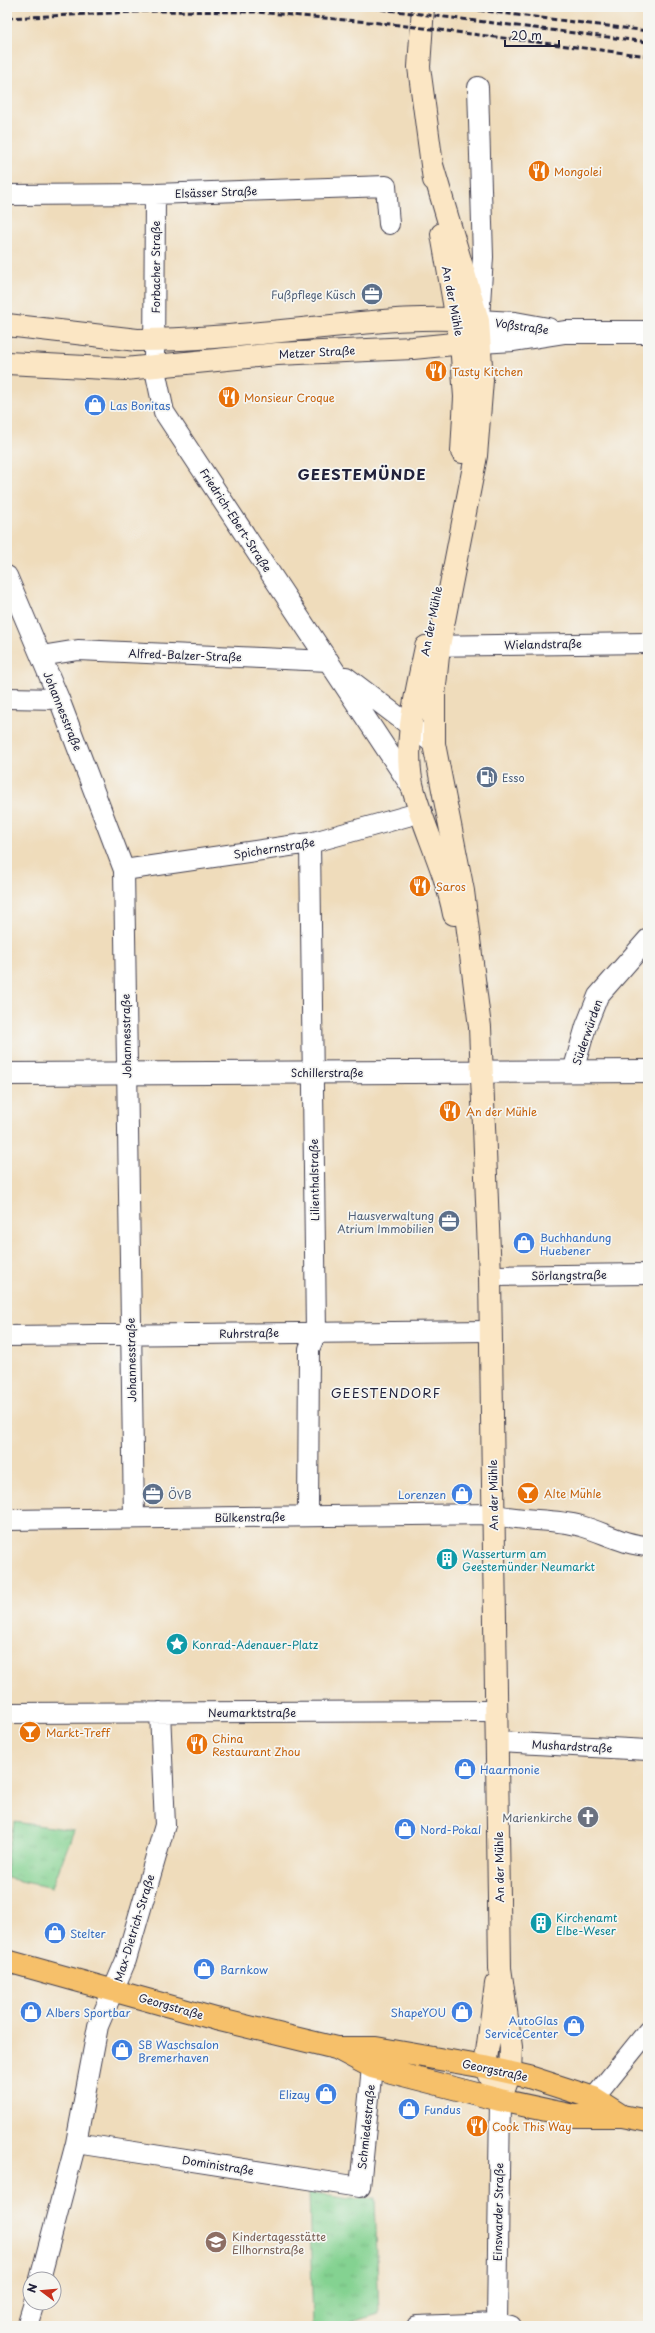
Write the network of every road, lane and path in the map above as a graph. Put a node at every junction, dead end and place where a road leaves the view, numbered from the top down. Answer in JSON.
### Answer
{"nodes":[{"id":1,"x":423,"y":7,"type":"edge"},
{"id":2,"x":478,"y":87,"type":"dead end"},
{"id":3,"x":155,"y":194,"type":"junction"},
{"id":4,"x":7,"y":195,"type":"edge"},
{"id":5,"x":389,"y":224,"type":"dead end"},
{"id":6,"x":7,"y":325,"type":"edge"},
{"id":7,"x":469,"y":331,"type":"junction"},
{"id":8,"x":648,"y":332,"type":"edge"},
{"id":9,"x":155,"y":340,"type":"junction"},
{"id":10,"x":7,"y":363,"type":"edge"},
{"id":11,"x":154,"y":365,"type":"junction"},
{"id":12,"x":7,"y":576,"type":"edge"},
{"id":13,"x":648,"y":643,"type":"edge"},
{"id":14,"x":433,"y":646,"type":"junction"},
{"id":15,"x":41,"y":656,"type":"junction"},
{"id":16,"x":332,"y":665,"type":"junction"},
{"id":17,"x":7,"y":698,"type":"edge"},
{"id":18,"x":59,"y":699,"type":"junction"},
{"id":19,"x":411,"y":726,"type":"junction"},
{"id":20,"x":434,"y":744,"type":"junction"},
{"id":21,"x":414,"y":791,"type":"junction"},
{"id":22,"x":422,"y":812,"type":"junction"},
{"id":23,"x":310,"y":843,"type":"junction"},
{"id":24,"x":124,"y":870,"type":"junction"},
{"id":25,"x":648,"y":939,"type":"edge"},
{"id":26,"x":482,"y":1071,"type":"junction"},
{"id":27,"x":573,"y":1071,"type":"junction"},
{"id":28,"x":648,"y":1071,"type":"edge"},
{"id":29,"x":313,"y":1072,"type":"junction"},
{"id":30,"x":127,"y":1073,"type":"junction"},
{"id":31,"x":7,"y":1074,"type":"edge"},
{"id":32,"x":648,"y":1274,"type":"edge"},
{"id":33,"x":490,"y":1276,"type":"junction"},
{"id":34,"x":490,"y":1331,"type":"junction"},
{"id":35,"x":316,"y":1332,"type":"junction"},
{"id":36,"x":131,"y":1335,"type":"junction"},
{"id":37,"x":7,"y":1336,"type":"edge"},
{"id":38,"x":493,"y":1514,"type":"junction"},
{"id":39,"x":308,"y":1516,"type":"junction"},
{"id":40,"x":134,"y":1518,"type":"junction"},
{"id":41,"x":7,"y":1520,"type":"edge"},
{"id":42,"x":648,"y":1546,"type":"edge"},
{"id":43,"x":496,"y":1710,"type":"junction"},
{"id":44,"x":160,"y":1712,"type":"junction"},
{"id":45,"x":7,"y":1713,"type":"edge"},
{"id":46,"x":497,"y":1742,"type":"junction"},
{"id":47,"x":648,"y":1750,"type":"edge"},
{"id":48,"x":7,"y":1961,"type":"edge"},
{"id":49,"x":500,"y":1968,"type":"junction"},
{"id":50,"x":114,"y":1990,"type":"junction"},
{"id":51,"x":648,"y":2031,"type":"edge"},
{"id":52,"x":336,"y":2048,"type":"junction"},
{"id":53,"x":485,"y":2066,"type":"junction"},
{"id":54,"x":372,"y":2067,"type":"junction"},
{"id":55,"x":510,"y":2072,"type":"junction"},
{"id":56,"x":594,"y":2098,"type":"junction"},
{"id":57,"x":500,"y":2100,"type":"junction"},
{"id":58,"x":622,"y":2116,"type":"junction"},
{"id":59,"x":648,"y":2122,"type":"edge"},
{"id":60,"x":76,"y":2143,"type":"junction"},
{"id":61,"x":360,"y":2188,"type":"joint"},
{"id":62,"x":42,"y":2271,"type":"edge"},
{"id":63,"x":32,"y":2311,"type":"edge"},
{"id":64,"x":504,"y":2325,"type":"edge"},
{"id":65,"x":27,"y":2326,"type":"edge"},
{"id":66,"x":417,"y":2326,"type":"edge"}],
"edges":[{"from":1,"to":7,"type":"main road","name":"An der Mühle"},
{"from":2,"to":7,"type":"street","name":"An der Mühle"},
{"from":3,"to":4,"type":"street","name":"Elsässer Straße"},
{"from":3,"to":5,"type":"street","name":"Elsässer Straße"},
{"from":3,"to":9,"type":"street","name":"Forbacher Straße"},
{"from":6,"to":9,"type":"main road"},
{"from":7,"to":8,"type":"street","name":"Voßstraße"},
{"from":7,"to":9,"type":"main road","name":"Metzer Straße"},
{"from":7,"to":11,"type":"main road","name":"Metzer Straße"},
{"from":7,"to":14,"type":"main road","name":"An der Mühle"},
{"from":9,"to":11,"type":"street","name":"Friedrich-Ebert-Straße"},
{"from":10,"to":11,"type":"main road"},
{"from":11,"to":16,"type":"street","name":"Friedrich-Ebert-Straße"},
{"from":12,"to":15,"type":"street","name":"Johannesstraße"},
{"from":13,"to":14,"type":"street","name":"Wielandstraße"},
{"from":14,"to":19,"type":"main road","name":"An der Mühle"},
{"from":14,"to":20,"type":"main road","name":"An der Mühle"},
{"from":15,"to":16,"type":"street","name":"Alfred-Balzer-Straße"},
{"from":15,"to":18,"type":"street","name":"Johannesstraße"},
{"from":16,"to":19,"type":"street","name":"Friedrich-Ebert-Straße"},
{"from":16,"to":21,"type":"street","name":"Friedrich-Ebert-Straße"},
{"from":17,"to":18,"type":"street"},
{"from":18,"to":24,"type":"street","name":"Johannesstraße"},
{"from":19,"to":20,"type":"street","name":"Friedrich-Ebert-Straße"},
{"from":19,"to":21,"type":"main road","name":"An der Mühle"},
{"from":20,"to":26,"type":"main road","name":"An der Mühle"},
{"from":21,"to":22,"type":"main road","name":"An der Mühle"},
{"from":22,"to":23,"type":"street","name":"Spichernstraße"},
{"from":22,"to":26,"type":"main road","name":"An der Mühle"},
{"from":23,"to":24,"type":"street","name":"Spichernstraße"},
{"from":23,"to":29,"type":"street","name":"Lilienthalstraße"},
{"from":24,"to":30,"type":"street","name":"Johannesstraße"},
{"from":25,"to":27,"type":"street","name":"Süderwürden"},
{"from":26,"to":27,"type":"street","name":"Schillerstraße"},
{"from":26,"to":29,"type":"street","name":"Schillerstraße"},
{"from":26,"to":33,"type":"main road","name":"An der Mühle"},
{"from":27,"to":28,"type":"street","name":"Schillerstraße"},
{"from":29,"to":30,"type":"street","name":"Schillerstraße"},
{"from":29,"to":35,"type":"street","name":"Lilienthalstraße"},
{"from":30,"to":31,"type":"street","name":"Schillerstraße"},
{"from":30,"to":36,"type":"street","name":"Johannesstraße"},
{"from":32,"to":33,"type":"street","name":"Sörlangstraße"},
{"from":33,"to":34,"type":"main road","name":"An der Mühle"},
{"from":34,"to":35,"type":"street","name":"Ruhrstraße"},
{"from":34,"to":38,"type":"main road","name":"An der Mühle"},
{"from":35,"to":36,"type":"street","name":"Ruhrstraße"},
{"from":35,"to":39,"type":"street","name":"Lilienthalstraße"},
{"from":36,"to":37,"type":"street","name":"Ruhrstraße"},
{"from":36,"to":40,"type":"street","name":"Johannesstraße"},
{"from":38,"to":39,"type":"street","name":"Bülkenstraße"},
{"from":38,"to":42,"type":"street","name":"Bülkenstraße"},
{"from":38,"to":43,"type":"main road","name":"An der Mühle"},
{"from":39,"to":40,"type":"street","name":"Bülkenstraße"},
{"from":40,"to":41,"type":"street","name":"Bülkenstraße"},
{"from":43,"to":44,"type":"street","name":"Neumarktstraße"},
{"from":43,"to":46,"type":"main road","name":"An der Mühle"},
{"from":44,"to":45,"type":"street","name":"Neumarktstraße"},
{"from":44,"to":50,"type":"street","name":"Max-Dietrich-Straße"},
{"from":46,"to":47,"type":"street","name":"Mushardstraße"},
{"from":46,"to":49,"type":"main road","name":"An der Mühle"},
{"from":48,"to":50,"type":"main road","name":"Georgstraße"},
{"from":49,"to":53,"type":"main road","name":"An der Mühle"},
{"from":49,"to":55,"type":"main road","name":"An der Mühle"},
{"from":50,"to":52,"type":"main road","name":"Georgstraße"},
{"from":50,"to":60,"type":"street","name":"Max-Dietrich-Straße"},
{"from":51,"to":56,"type":"street"},
{"from":52,"to":53,"type":"main road","name":"Georgstraße"},
{"from":52,"to":54,"type":"main road","name":"Georgstraße"},
{"from":53,"to":55,"type":"main road","name":"Georgstraße"},
{"from":53,"to":57,"type":"main road"},
{"from":54,"to":57,"type":"main road","name":"Georgstraße"},
{"from":54,"to":61,"type":"street","name":"Schmiedestraße"},
{"from":55,"to":56,"type":"main road","name":"Georgstraße"},
{"from":55,"to":57,"type":"main road","name":"An der Mühle"},
{"from":56,"to":58,"type":"main road","name":"Georgstraße"},
{"from":57,"to":58,"type":"main road","name":"Georgstraße"},
{"from":57,"to":64,"type":"street","name":"Einswarder Straße"},
{"from":58,"to":59,"type":"main road","name":"Georgstraße"},
{"from":60,"to":61,"type":"street","name":"Doministraße"},
{"from":60,"to":62,"type":"street","name":"Max-Dietrich-Straße"},
{"from":63,"to":65,"type":"street"},
{"from":64,"to":66,"type":"street"}]}
